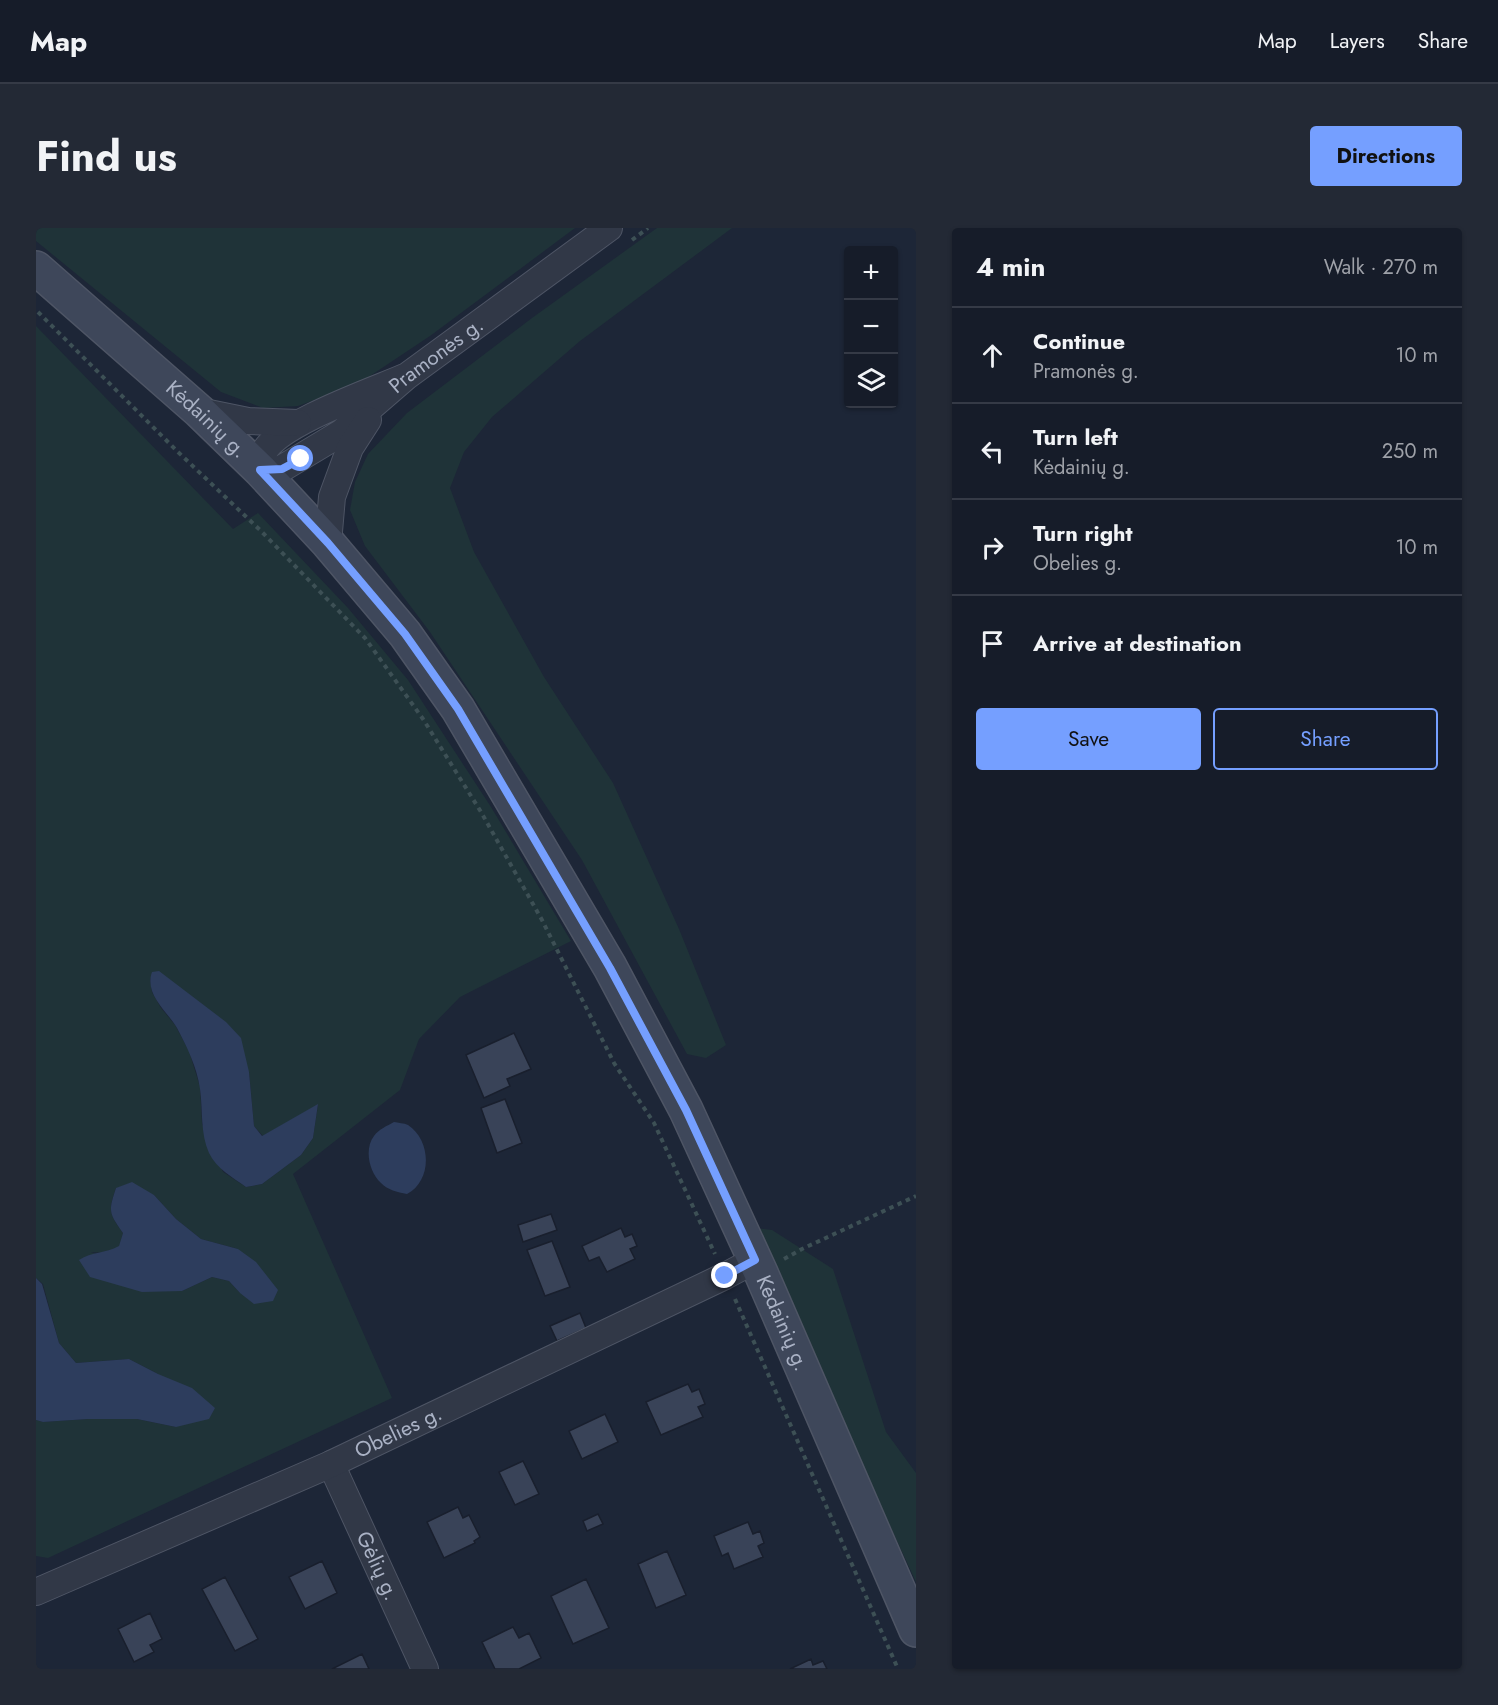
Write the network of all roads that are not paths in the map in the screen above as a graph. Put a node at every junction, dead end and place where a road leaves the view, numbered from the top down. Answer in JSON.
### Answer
{"nodes":[{"id":1,"x":609,"y":228,"type":"edge"},
{"id":2,"x":36,"y":268,"type":"edge"},
{"id":3,"x":407,"y":376,"type":"junction"},
{"id":4,"x":383,"y":396,"type":"junction"},
{"id":5,"x":199,"y":411,"type":"junction"},
{"id":6,"x":298,"y":423,"type":"junction"},
{"id":7,"x":260,"y":470,"type":"junction"},
{"id":8,"x":328,"y":543,"type":"junction"},
{"id":9,"x":758,"y":1267,"type":"junction"},
{"id":10,"x":331,"y":1464,"type":"junction"},
{"id":11,"x":36,"y":1592,"type":"edge"},
{"id":12,"x":916,"y":1630,"type":"edge"},
{"id":13,"x":425,"y":1669,"type":"edge"}],
"edges":[{"from":1,"to":3,"type":"street","name":"Pramonės g."},
{"from":2,"to":5,"type":"main road","name":"Kėdainių g."},
{"from":3,"to":4,"type":"street","name":"Pramonės g."},
{"from":3,"to":6,"type":"street"},
{"from":4,"to":7,"type":"street","name":"Pramonės g."},
{"from":4,"to":8,"type":"street"},
{"from":5,"to":6,"type":"street"},
{"from":5,"to":7,"type":"main road","name":"Kėdainių g."},
{"from":6,"to":7,"type":"street"},
{"from":7,"to":8,"type":"main road","name":"Kėdainių g."},
{"from":8,"to":9,"type":"main road","name":"Kėdainių g."},
{"from":9,"to":10,"type":"street","name":"Obelies g."},
{"from":9,"to":12,"type":"main road","name":"Kėdainių g."},
{"from":10,"to":11,"type":"street","name":"Obelies g."},
{"from":10,"to":13,"type":"street","name":"Gėlių g."}]}
